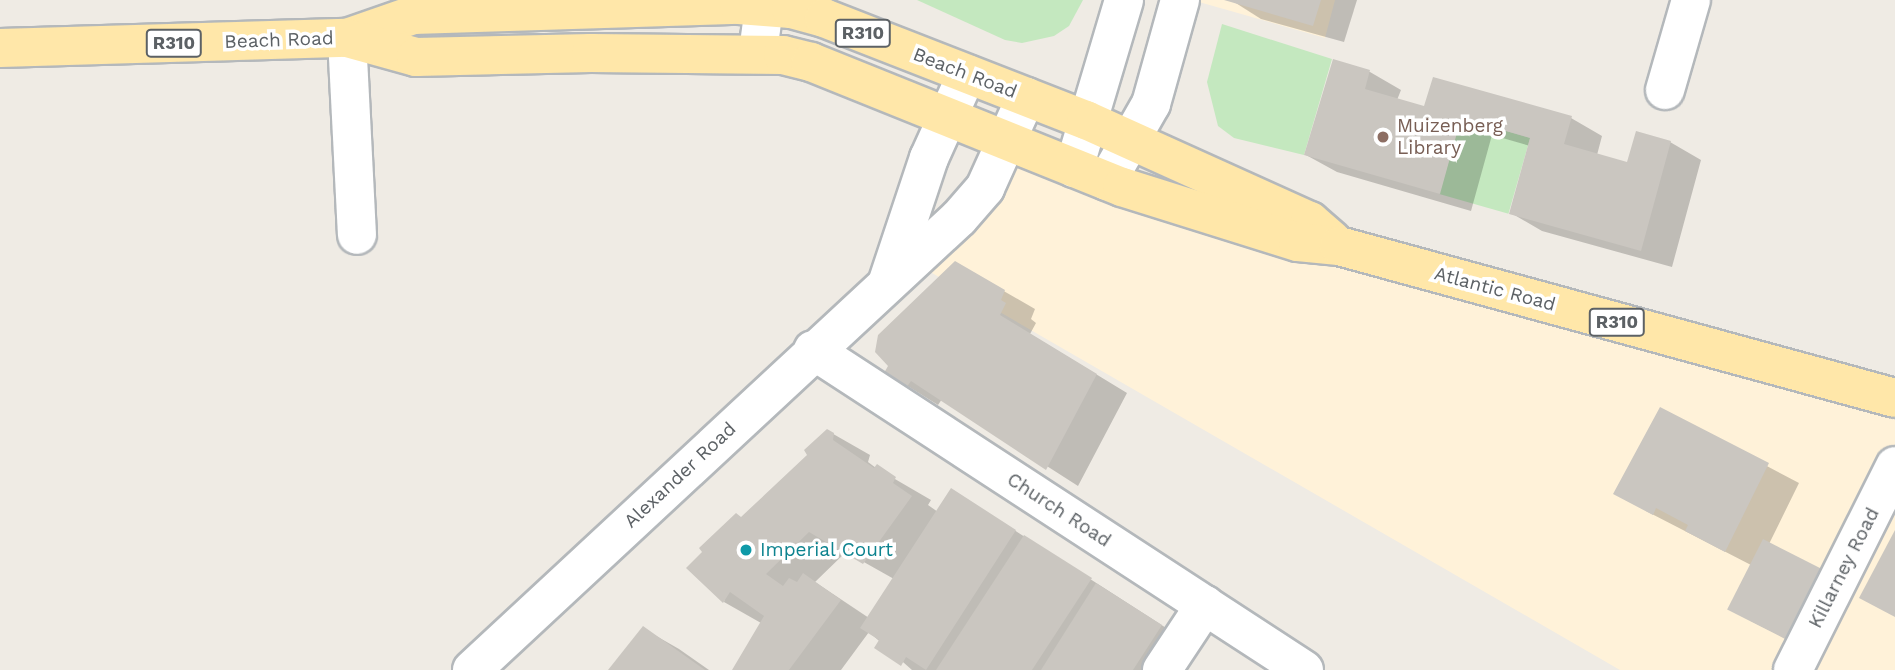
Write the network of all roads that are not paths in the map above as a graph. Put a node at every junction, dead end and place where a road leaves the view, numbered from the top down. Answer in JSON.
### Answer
{"nodes":[{"id":1,"x":1124,"y":0,"type":"edge"},
{"id":2,"x":1180,"y":0,"type":"edge"},
{"id":3,"x":1691,"y":0,"type":"edge"},
{"id":4,"x":765,"y":3,"type":"edge"},
{"id":5,"x":347,"y":38,"type":"junction"},
{"id":6,"x":0,"y":48,"type":"edge"},
{"id":7,"x":758,"y":52,"type":"junction"},
{"id":8,"x":967,"y":74,"type":"junction"},
{"id":9,"x":1665,"y":90,"type":"dead end"},
{"id":10,"x":1026,"y":97,"type":"junction"},
{"id":11,"x":949,"y":118,"type":"junction"},
{"id":12,"x":1086,"y":120,"type":"junction"},
{"id":13,"x":1007,"y":140,"type":"junction"},
{"id":14,"x":1132,"y":141,"type":"junction"},
{"id":15,"x":1091,"y":175,"type":"junction"},
{"id":16,"x":357,"y":235,"type":"dead end"},
{"id":17,"x":1339,"y":246,"type":"junction"},
{"id":18,"x":888,"y":281,"type":"junction"},
{"id":19,"x":813,"y":351,"type":"junction"},
{"id":20,"x":1895,"y":398,"type":"edge"},
{"id":21,"x":1895,"y":466,"type":"edge"},
{"id":22,"x":1205,"y":605,"type":"junction"},
{"id":23,"x":472,"y":670,"type":"edge"},
{"id":24,"x":1162,"y":670,"type":"edge"},
{"id":25,"x":1304,"y":670,"type":"edge"},
{"id":26,"x":1793,"y":670,"type":"edge"}],
"edges":[{"from":1,"to":12,"type":"street"},
{"from":2,"to":14,"type":"street"},
{"from":3,"to":9,"type":"street"},
{"from":4,"to":5,"type":"main road","name":"Beach Road","number":"R310"},
{"from":4,"to":7,"type":"street"},
{"from":4,"to":8,"type":"main road","name":"Beach Road","number":"R310"},
{"from":5,"to":6,"type":"main road","name":"Beach Road","number":"R310"},
{"from":5,"to":7,"type":"main road","name":"Beach Road","number":"R310"},
{"from":5,"to":16,"type":"street"},
{"from":7,"to":11,"type":"main road","name":"Beach Road","number":"R310"},
{"from":8,"to":10,"type":"main road","name":"Beach Road","number":"R310"},
{"from":8,"to":11,"type":"street","name":"Alexander Road"},
{"from":10,"to":12,"type":"main road","name":"Beach Road","number":"R310"},
{"from":10,"to":13,"type":"street","name":"Alexander Road"},
{"from":11,"to":13,"type":"main road","name":"Beach Road","number":"R310"},
{"from":11,"to":18,"type":"street","name":"Alexander Road"},
{"from":12,"to":14,"type":"main road","name":"Beach Road","number":"R310"},
{"from":12,"to":15,"type":"street"},
{"from":13,"to":15,"type":"main road","name":"Beach Road","number":"R310"},
{"from":13,"to":18,"type":"street","name":"Alexander Road"},
{"from":14,"to":15,"type":"street"},
{"from":14,"to":17,"type":"main road","name":"Beach Road","number":"R310"},
{"from":15,"to":17,"type":"main road","name":"Beach Road","number":"R310"},
{"from":17,"to":20,"type":"main road","name":"Atlantic Road","number":"R310"},
{"from":18,"to":19,"type":"street","name":"Alexander Road"},
{"from":19,"to":22,"type":"street","name":"Church Road"},
{"from":19,"to":23,"type":"street","name":"Alexander Road"},
{"from":21,"to":26,"type":"street","name":"Killarney Road"},
{"from":22,"to":24,"type":"street"},
{"from":22,"to":25,"type":"street","name":"Church Road"}]}
